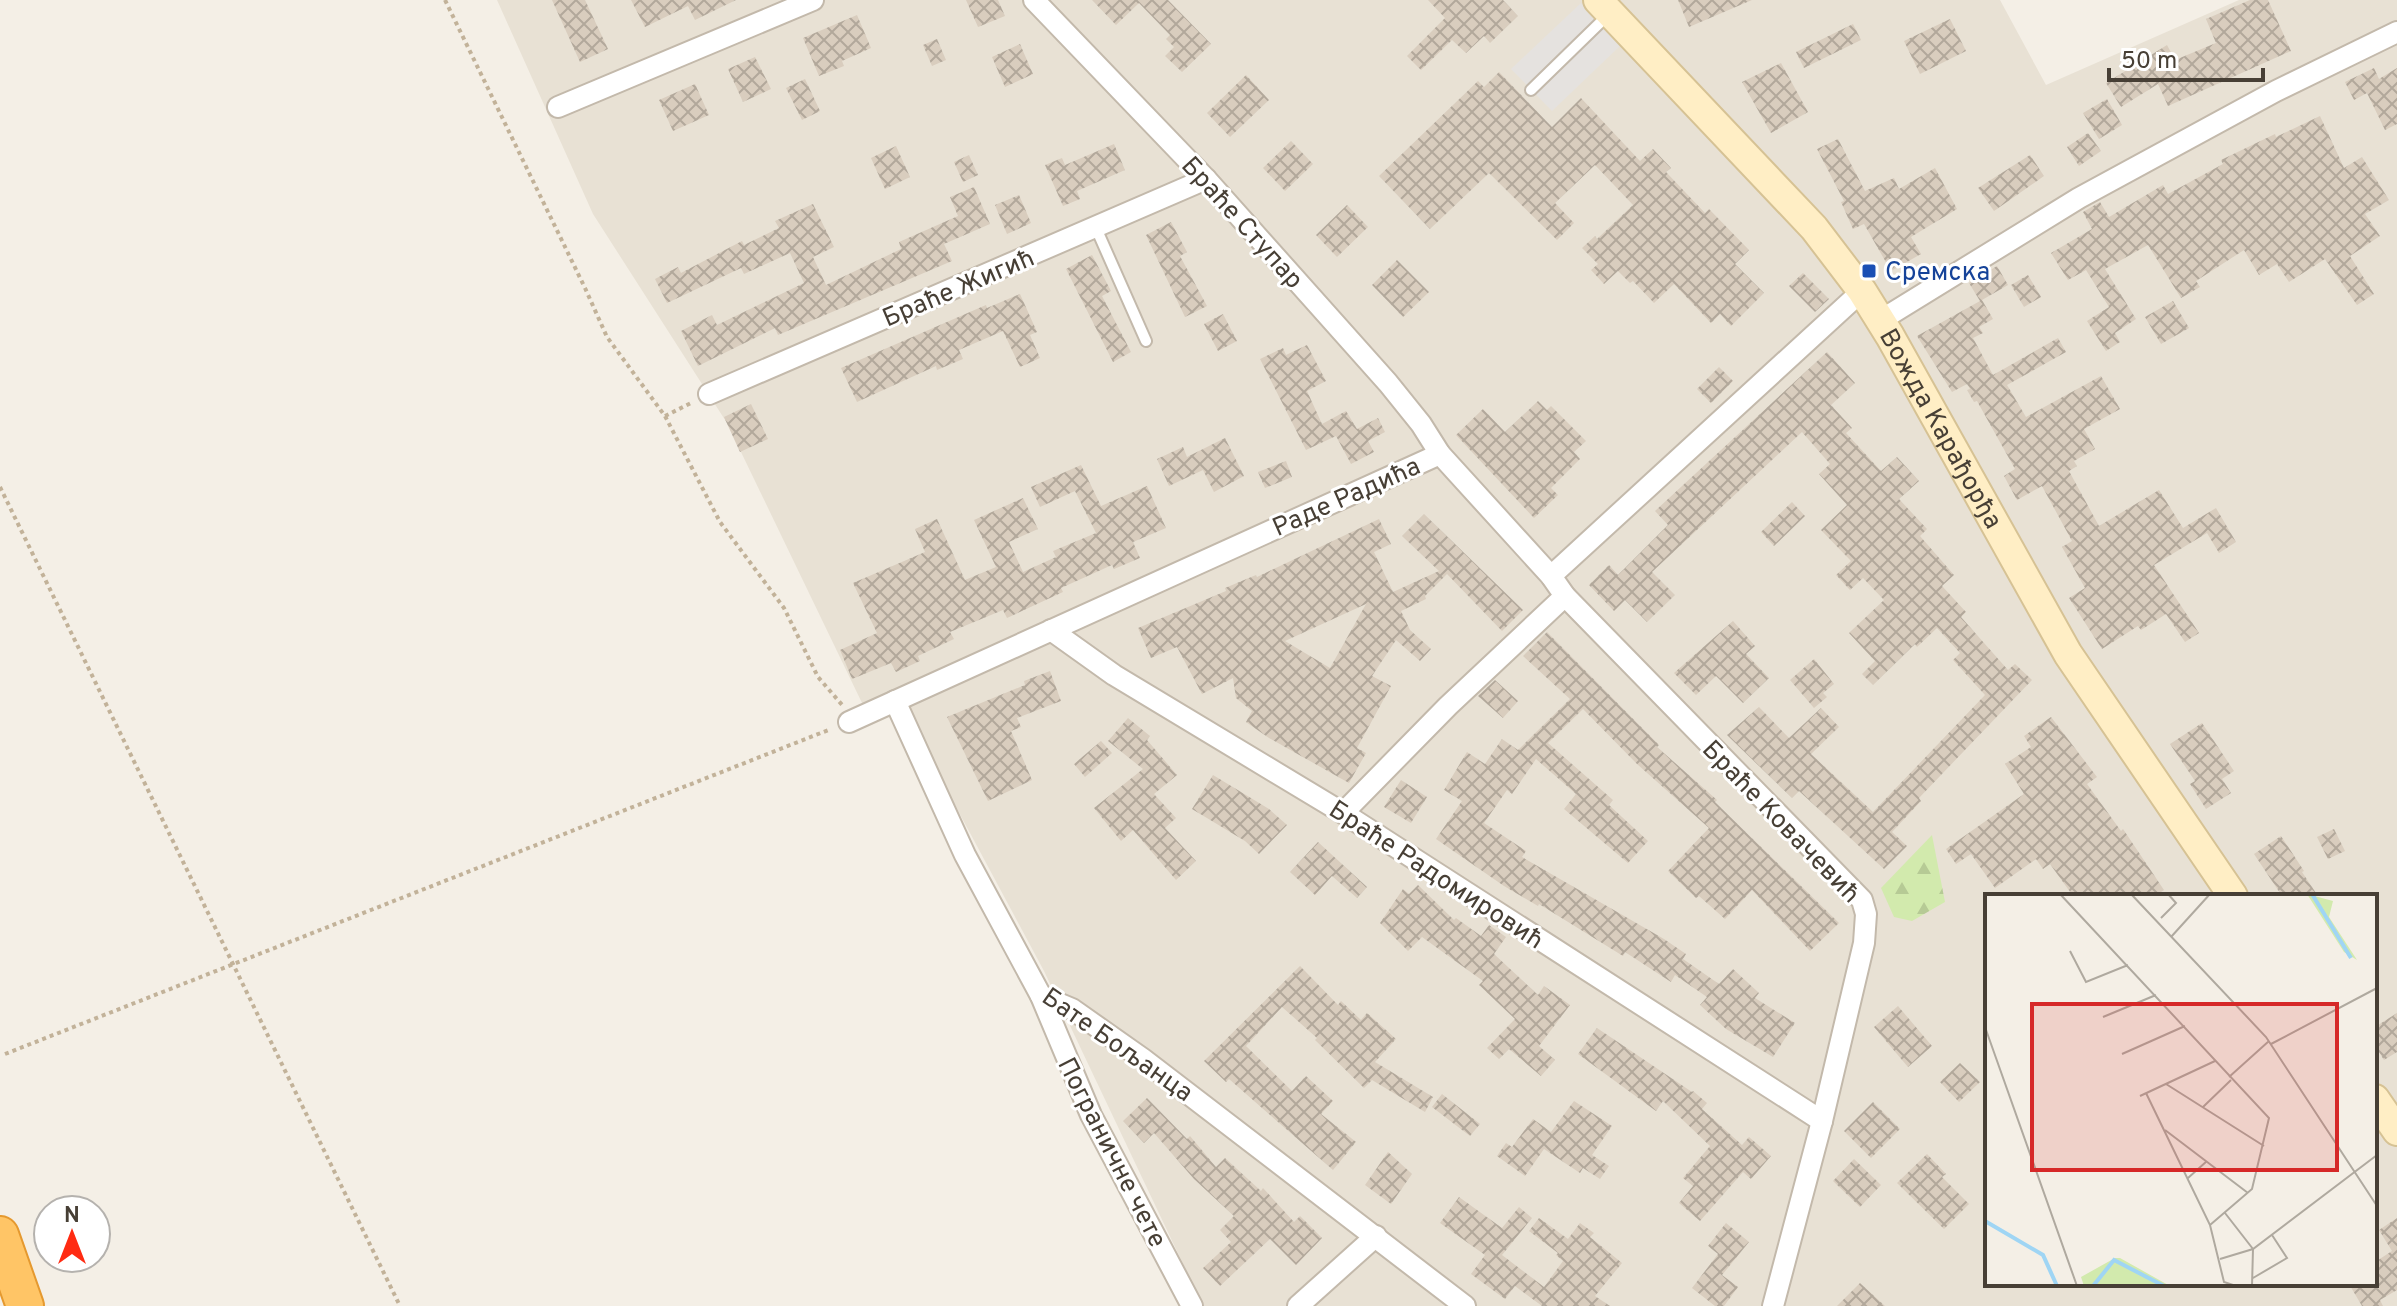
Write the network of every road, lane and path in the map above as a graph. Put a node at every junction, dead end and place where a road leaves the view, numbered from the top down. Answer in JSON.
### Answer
{"nodes":[{"id":1,"x":445,"y":0,"type":"edge"},
{"id":2,"x":813,"y":0,"type":"edge"},
{"id":3,"x":1034,"y":0,"type":"edge"},
{"id":4,"x":1605,"y":6,"type":"edge"},
{"id":5,"x":2397,"y":32,"type":"edge"},
{"id":6,"x":1531,"y":90,"type":"dead end"},
{"id":7,"x":558,"y":107,"type":"dead end"},
{"id":8,"x":1206,"y":179,"type":"junction"},
{"id":9,"x":1096,"y":228,"type":"junction"},
{"id":10,"x":1862,"y":291,"type":"junction"},
{"id":11,"x":1881,"y":320,"type":"junction"},
{"id":12,"x":1146,"y":341,"type":"dead end"},
{"id":13,"x":709,"y":394,"type":"joint"},
{"id":14,"x":665,"y":416,"type":"junction"},
{"id":15,"x":1440,"y":454,"type":"junction"},
{"id":16,"x":0,"y":487,"type":"edge"},
{"id":17,"x":1551,"y":576,"type":"junction"},
{"id":18,"x":1565,"y":596,"type":"junction"},
{"id":19,"x":1051,"y":630,"type":"junction"},
{"id":20,"x":895,"y":701,"type":"junction"},
{"id":21,"x":856,"y":719,"type":"junction"},
{"id":22,"x":1343,"y":813,"type":"junction"},
{"id":23,"x":2232,"y":894,"type":"edge"},
{"id":24,"x":233,"y":965,"type":"junction"},
{"id":25,"x":1041,"y":996,"type":"junction"},
{"id":26,"x":5,"y":1054,"type":"dead end"},
{"id":27,"x":2377,"y":1102,"type":"edge"},
{"id":28,"x":1822,"y":1121,"type":"junction"},
{"id":29,"x":2397,"y":1131,"type":"edge"},
{"id":30,"x":0,"y":1235,"type":"edge"},
{"id":31,"x":1376,"y":1236,"type":"junction"},
{"id":32,"x":25,"y":1306,"type":"edge"},
{"id":33,"x":400,"y":1306,"type":"edge"},
{"id":34,"x":1192,"y":1306,"type":"edge"},
{"id":35,"x":1298,"y":1306,"type":"edge"},
{"id":36,"x":1465,"y":1306,"type":"edge"},
{"id":37,"x":1773,"y":1306,"type":"edge"}],
"edges":[{"from":1,"to":14,"type":"path"},
{"from":2,"to":7,"type":"street"},
{"from":3,"to":8,"type":"street","name":"Браће Ступар"},
{"from":4,"to":6,"type":"lane"},
{"from":4,"to":10,"type":"main road","name":"Вожда Карађорђа"},
{"from":5,"to":11,"type":"street"},
{"from":8,"to":9,"type":"street","name":"Браће Жигић"},
{"from":8,"to":15,"type":"street","name":"Браће Ступар"},
{"from":9,"to":12,"type":"lane"},
{"from":9,"to":13,"type":"street","name":"Браће Жигић"},
{"from":10,"to":11,"type":"main road","name":"Вожда Карађорђа"},
{"from":10,"to":17,"type":"street"},
{"from":11,"to":23,"type":"main road","name":"Вожда Карађорђа"},
{"from":13,"to":14,"type":"path"},
{"from":14,"to":21,"type":"path"},
{"from":15,"to":17,"type":"street","name":"Раде Радића"},
{"from":15,"to":19,"type":"street","name":"Раде Радића"},
{"from":16,"to":24,"type":"path"},
{"from":17,"to":18,"type":"street","name":"Браће Ковачевић"},
{"from":18,"to":22,"type":"street"},
{"from":18,"to":28,"type":"street","name":"Браће Ковачевић"},
{"from":19,"to":20,"type":"street","name":"Раде Радића"},
{"from":19,"to":22,"type":"street","name":"Браће Радомировић"},
{"from":20,"to":21,"type":"street","name":"Раде Радића"},
{"from":20,"to":25,"type":"street","name":"Бате Бољанца"},
{"from":21,"to":24,"type":"path"},
{"from":22,"to":28,"type":"street","name":"Браће Радомировић"},
{"from":24,"to":26,"type":"path"},
{"from":24,"to":33,"type":"path"},
{"from":25,"to":31,"type":"street","name":"Бате Бољанца"},
{"from":25,"to":34,"type":"street","name":"Пограничне чете"},
{"from":27,"to":29,"type":"main road"},
{"from":28,"to":37,"type":"street","name":"Браће Ковачевић"},
{"from":30,"to":32,"type":"highway"},
{"from":31,"to":35,"type":"street"},
{"from":31,"to":36,"type":"street","name":"Бате Бољанца"}]}
